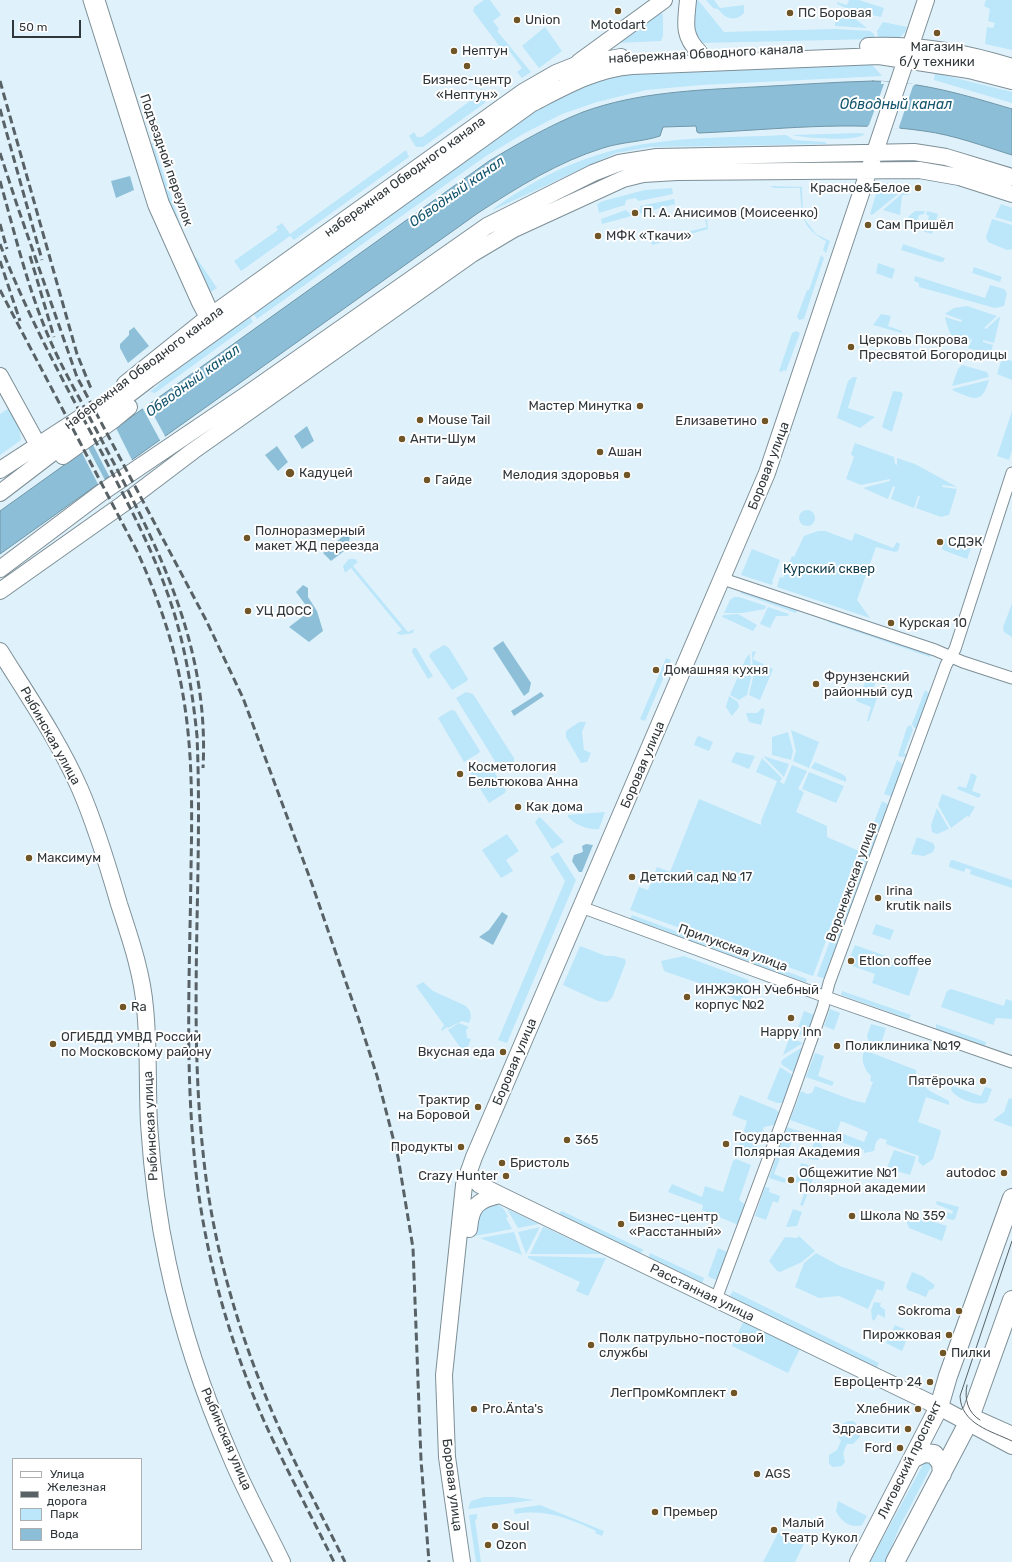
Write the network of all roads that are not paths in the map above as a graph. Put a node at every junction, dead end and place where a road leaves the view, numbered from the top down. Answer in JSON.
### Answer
{"nodes":[{"id":1,"x":89,"y":0,"type":"edge"},
{"id":2,"x":99,"y":0,"type":"edge"},
{"id":3,"x":664,"y":0,"type":"edge"},
{"id":4,"x":688,"y":0,"type":"edge"},
{"id":5,"x":926,"y":0,"type":"edge"},
{"id":6,"x":699,"y":52,"type":"junction"},
{"id":7,"x":909,"y":52,"type":"junction"},
{"id":8,"x":576,"y":65,"type":"junction"},
{"id":9,"x":1012,"y":67,"type":"edge"},
{"id":10,"x":1012,"y":81,"type":"edge"},
{"id":11,"x":531,"y":104,"type":"junction"},
{"id":12,"x":874,"y":152,"type":"junction"},
{"id":13,"x":869,"y":170,"type":"junction"},
{"id":14,"x":1012,"y":177,"type":"edge"},
{"id":15,"x":1012,"y":194,"type":"edge"},
{"id":16,"x":213,"y":321,"type":"junction"},
{"id":17,"x":0,"y":376,"type":"edge"},
{"id":18,"x":38,"y":445,"type":"junction"},
{"id":19,"x":0,"y":470,"type":"edge"},
{"id":20,"x":1012,"y":474,"type":"edge"},
{"id":21,"x":2,"y":491,"type":"edge"},
{"id":22,"x":0,"y":569,"type":"edge"},
{"id":23,"x":722,"y":579,"type":"junction"},
{"id":24,"x":0,"y":591,"type":"edge"},
{"id":25,"x":0,"y":651,"type":"edge"},
{"id":26,"x":950,"y":657,"type":"junction"},
{"id":27,"x":1012,"y":678,"type":"edge"},
{"id":28,"x":581,"y":907,"type":"junction"},
{"id":29,"x":826,"y":997,"type":"junction"},
{"id":30,"x":1012,"y":1062,"type":"edge"},
{"id":31,"x":468,"y":1174,"type":"junction"},
{"id":32,"x":500,"y":1195,"type":"junction"},
{"id":33,"x":1012,"y":1198,"type":"edge"},
{"id":34,"x":716,"y":1300,"type":"junction"},
{"id":35,"x":1012,"y":1300,"type":"edge"},
{"id":36,"x":939,"y":1407,"type":"junction"},
{"id":37,"x":446,"y":1408,"type":"junction"},
{"id":38,"x":970,"y":1418,"type":"junction"},
{"id":39,"x":1012,"y":1432,"type":"edge"},
{"id":40,"x":1012,"y":1446,"type":"edge"},
{"id":41,"x":914,"y":1458,"type":"junction"},
{"id":42,"x":942,"y":1474,"type":"junction"},
{"id":43,"x":282,"y":1562,"type":"edge"},
{"id":44,"x":462,"y":1562,"type":"edge"},
{"id":45,"x":859,"y":1562,"type":"edge"},
{"id":46,"x":895,"y":1562,"type":"edge"}],
"edges":[{"from":1,"to":16,"type":"street","name":"Подъездной переулок"},
{"from":2,"to":16,"type":"street","name":"Подъездной переулок"},
{"from":3,"to":8,"type":"main road"},
{"from":4,"to":6,"type":"main road"},
{"from":5,"to":7,"type":"main road"},
{"from":6,"to":7,"type":"main road","name":"набережная Обводного канала"},
{"from":6,"to":8,"type":"main road","name":"набережная Обводного канала"},
{"from":7,"to":9,"type":"main road","name":"набережная Обводного канала"},
{"from":7,"to":10,"type":"main road","name":"набережная Обводного канала"},
{"from":7,"to":11,"type":"main road","name":"набережная Обводного канала"},
{"from":7,"to":12,"type":"main road","name":"Боровая улица"},
{"from":8,"to":11,"type":"main road"},
{"from":8,"to":16,"type":"main road","name":"набережная Обводного канала"},
{"from":11,"to":16,"type":"main road","name":"набережная Обводного канала"},
{"from":12,"to":13,"type":"main road","name":"Боровая улица"},
{"from":12,"to":14,"type":"main road"},
{"from":12,"to":22,"type":"main road"},
{"from":13,"to":15,"type":"main road"},
{"from":13,"to":23,"type":"main road","name":"Боровая улица"},
{"from":13,"to":24,"type":"main road"},
{"from":16,"to":18,"type":"main road","name":"набережная Обводного канала"},
{"from":16,"to":21,"type":"main road","name":"набережная Обводного канала"},
{"from":17,"to":18,"type":"main road"},
{"from":18,"to":19,"type":"main road","name":"набережная Обводного канала"},
{"from":18,"to":21,"type":"main road"},
{"from":20,"to":26,"type":"street","name":"Воронежская улица"},
{"from":23,"to":26,"type":"street"},
{"from":23,"to":28,"type":"main road","name":"Боровая улица"},
{"from":25,"to":43,"type":"main road","name":"Рыбинская улица"},
{"from":26,"to":27,"type":"street"},
{"from":26,"to":29,"type":"street","name":"Воронежская улица"},
{"from":28,"to":29,"type":"street","name":"Прилукская улица"},
{"from":28,"to":31,"type":"main road","name":"Боровая улица"},
{"from":29,"to":30,"type":"street","name":"Прилукская улица"},
{"from":29,"to":34,"type":"street","name":"Воронежская улица"},
{"from":31,"to":32,"type":"main road","name":"Расстанная улица"},
{"from":31,"to":37,"type":"main road","name":"Боровая улица"},
{"from":32,"to":34,"type":"main road","name":"Расстанная улица"},
{"from":32,"to":37,"type":"main road","name":"Боровая улица"},
{"from":33,"to":36,"type":"main road","name":"Лиговский проспект"},
{"from":34,"to":36,"type":"main road","name":"Расстанная улица"},
{"from":35,"to":38,"type":"main road"},
{"from":36,"to":38,"type":"main road","name":"Расстанная улица"},
{"from":36,"to":41,"type":"main road","name":"Лиговский проспект"},
{"from":37,"to":44,"type":"main road","name":"Боровая улица"},
{"from":38,"to":39,"type":"street","name":"Расстанная улица"},
{"from":38,"to":40,"type":"main road","name":"Расстанная улица"},
{"from":38,"to":42,"type":"main road"},
{"from":41,"to":42,"type":"main road"},
{"from":41,"to":45,"type":"main road","name":"Лиговский проспект"},
{"from":42,"to":46,"type":"main road"}]}
